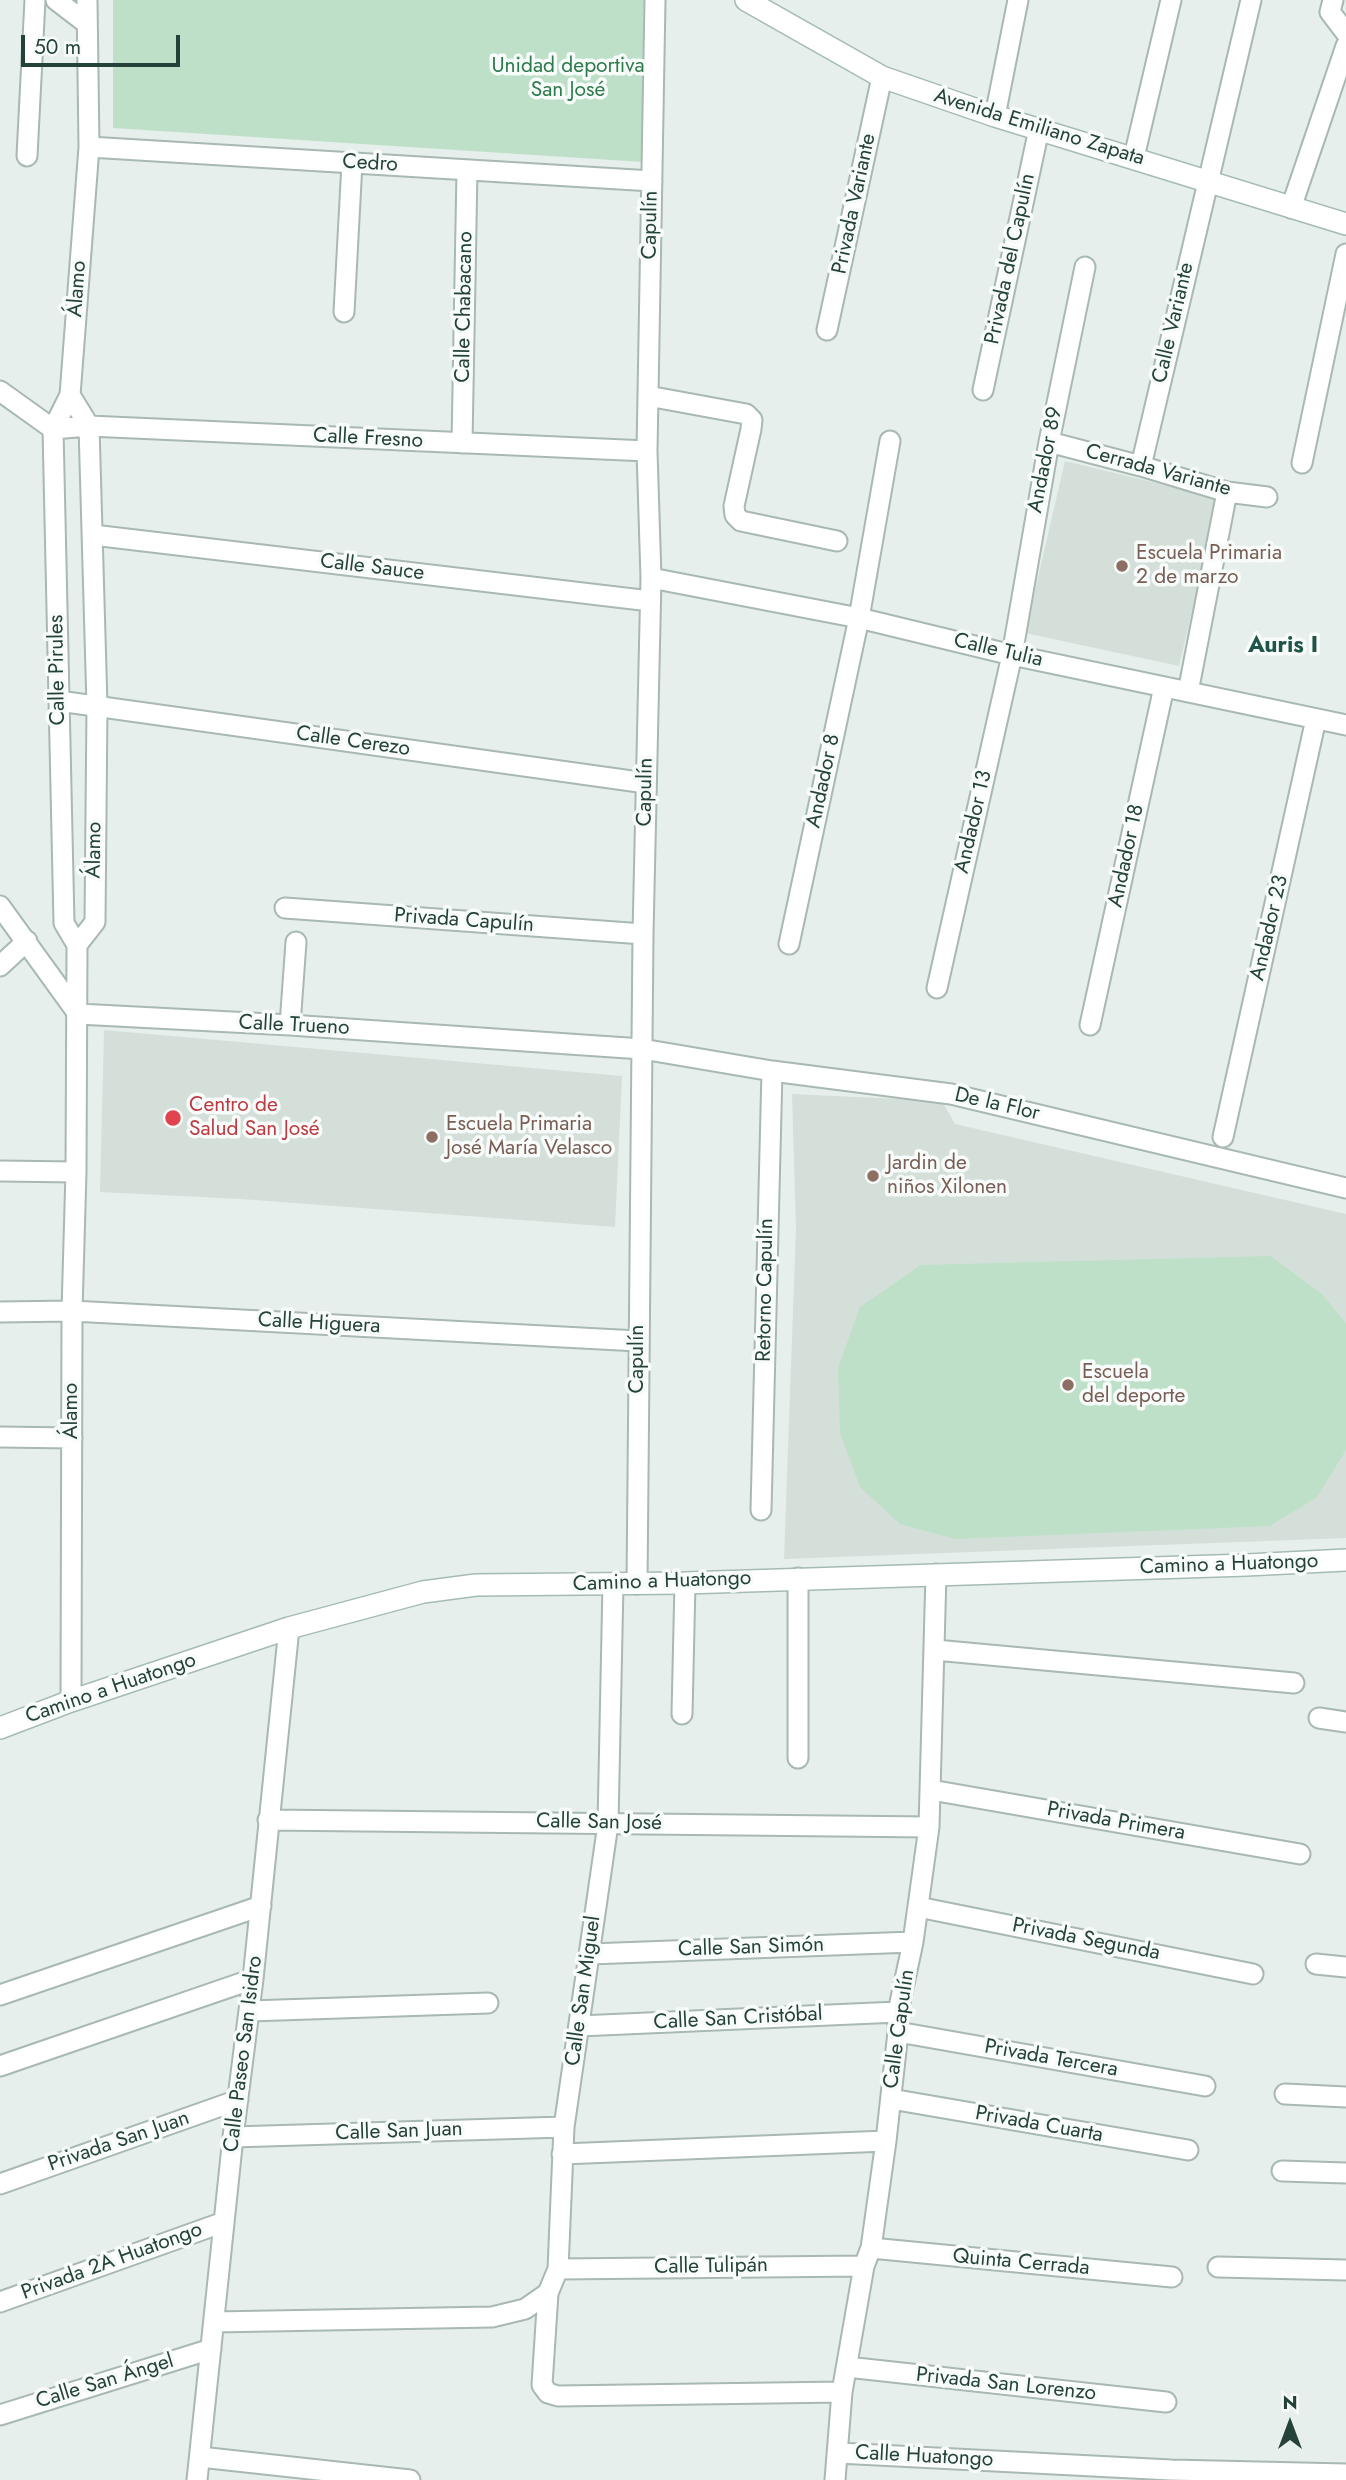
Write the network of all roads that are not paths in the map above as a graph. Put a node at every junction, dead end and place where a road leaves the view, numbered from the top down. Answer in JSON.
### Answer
{"nodes":[{"id":1,"x":35,"y":0,"type":"edge"},
{"id":2,"x":56,"y":0,"type":"edge"},
{"id":3,"x":87,"y":0,"type":"edge"},
{"id":4,"x":655,"y":0,"type":"edge"},
{"id":5,"x":746,"y":0,"type":"edge"},
{"id":6,"x":1017,"y":0,"type":"edge"},
{"id":7,"x":1171,"y":0,"type":"edge"},
{"id":8,"x":1251,"y":0,"type":"edge"},
{"id":9,"x":1333,"y":0,"type":"edge"},
{"id":10,"x":86,"y":23,"type":"junction"},
{"id":11,"x":1346,"y":33,"type":"edge"},
{"id":12,"x":1346,"y":46,"type":"edge"},
{"id":13,"x":882,"y":77,"type":"junction"},
{"id":14,"x":995,"y":116,"type":"junction"},
{"id":15,"x":1039,"y":129,"type":"junction"},
{"id":16,"x":89,"y":146,"type":"junction"},
{"id":17,"x":27,"y":156,"type":"dead end"},
{"id":18,"x":1134,"y":158,"type":"junction"},
{"id":19,"x":352,"y":163,"type":"junction"},
{"id":20,"x":467,"y":170,"type":"junction"},
{"id":21,"x":1207,"y":180,"type":"junction"},
{"id":22,"x":652,"y":181,"type":"junction"},
{"id":23,"x":1291,"y":208,"type":"junction"},
{"id":24,"x":1346,"y":224,"type":"edge"},
{"id":25,"x":1346,"y":254,"type":"edge"},
{"id":26,"x":1085,"y":267,"type":"dead end"},
{"id":27,"x":344,"y":312,"type":"dead end"},
{"id":28,"x":827,"y":330,"type":"dead end"},
{"id":29,"x":983,"y":390,"type":"dead end"},
{"id":30,"x":0,"y":391,"type":"edge"},
{"id":31,"x":70,"y":395,"type":"junction"},
{"id":32,"x":648,"y":396,"type":"junction"},
{"id":33,"x":89,"y":426,"type":"junction"},
{"id":34,"x":53,"y":429,"type":"junction"},
{"id":35,"x":890,"y":441,"type":"dead end"},
{"id":36,"x":1049,"y":442,"type":"junction"},
{"id":37,"x":462,"y":443,"type":"junction"},
{"id":38,"x":647,"y":452,"type":"junction"},
{"id":39,"x":1302,"y":463,"type":"dead end"},
{"id":40,"x":1141,"y":466,"type":"junction"},
{"id":41,"x":1227,"y":492,"type":"junction"},
{"id":42,"x":1267,"y":498,"type":"dead end"},
{"id":43,"x":93,"y":535,"type":"junction"},
{"id":44,"x":837,"y":541,"type":"dead end"},
{"id":45,"x":651,"y":578,"type":"junction"},
{"id":46,"x":650,"y":601,"type":"junction"},
{"id":47,"x":859,"y":618,"type":"junction"},
{"id":48,"x":1012,"y":655,"type":"junction"},
{"id":49,"x":1164,"y":687,"type":"junction"},
{"id":50,"x":1188,"y":692,"type":"junction"},
{"id":51,"x":59,"y":701,"type":"junction"},
{"id":52,"x":97,"y":706,"type":"junction"},
{"id":53,"x":1316,"y":719,"type":"junction"},
{"id":54,"x":1346,"y":725,"type":"edge"},
{"id":55,"x":646,"y":783,"type":"junction"},
{"id":56,"x":0,"y":906,"type":"edge"},
{"id":57,"x":285,"y":908,"type":"dead end"},
{"id":58,"x":643,"y":934,"type":"junction"},
{"id":59,"x":27,"y":941,"type":"junction"},
{"id":60,"x":296,"y":942,"type":"dead end"},
{"id":61,"x":789,"y":944,"type":"dead end"},
{"id":62,"x":77,"y":945,"type":"junction"},
{"id":63,"x":0,"y":966,"type":"edge"},
{"id":64,"x":937,"y":988,"type":"dead end"},
{"id":65,"x":78,"y":1014,"type":"junction"},
{"id":66,"x":290,"y":1025,"type":"junction"},
{"id":67,"x":1090,"y":1025,"type":"dead end"},
{"id":68,"x":642,"y":1049,"type":"junction"},
{"id":69,"x":772,"y":1071,"type":"junction"},
{"id":70,"x":1223,"y":1137,"type":"dead end"},
{"id":71,"x":0,"y":1171,"type":"edge"},
{"id":72,"x":76,"y":1172,"type":"junction"},
{"id":73,"x":1346,"y":1188,"type":"edge"},
{"id":74,"x":72,"y":1311,"type":"junction"},
{"id":75,"x":0,"y":1312,"type":"edge"},
{"id":76,"x":638,"y":1341,"type":"junction"},
{"id":77,"x":0,"y":1437,"type":"edge"},
{"id":78,"x":72,"y":1438,"type":"junction"},
{"id":79,"x":761,"y":1510,"type":"dead end"},
{"id":80,"x":1346,"y":1560,"type":"edge"},
{"id":81,"x":936,"y":1574,"type":"junction"},
{"id":82,"x":798,"y":1578,"type":"junction"},
{"id":83,"x":685,"y":1583,"type":"junction"},
{"id":84,"x":613,"y":1584,"type":"junction"},
{"id":85,"x":637,"y":1584,"type":"junction"},
{"id":86,"x":289,"y":1628,"type":"junction"},
{"id":87,"x":935,"y":1650,"type":"junction"},
{"id":88,"x":1294,"y":1683,"type":"dead end"},
{"id":89,"x":71,"y":1701,"type":"junction"},
{"id":90,"x":681,"y":1714,"type":"dead end"},
{"id":91,"x":1319,"y":1718,"type":"dead end"},
{"id":92,"x":1346,"y":1722,"type":"edge"},
{"id":93,"x":0,"y":1728,"type":"edge"},
{"id":94,"x":798,"y":1758,"type":"dead end"},
{"id":95,"x":931,"y":1790,"type":"junction"},
{"id":96,"x":268,"y":1820,"type":"junction"},
{"id":97,"x":608,"y":1824,"type":"junction"},
{"id":98,"x":929,"y":1827,"type":"junction"},
{"id":99,"x":1300,"y":1854,"type":"dead end"},
{"id":100,"x":261,"y":1906,"type":"junction"},
{"id":101,"x":918,"y":1907,"type":"junction"},
{"id":102,"x":913,"y":1942,"type":"junction"},
{"id":103,"x":590,"y":1954,"type":"junction"},
{"id":104,"x":1317,"y":1964,"type":"dead end"},
{"id":105,"x":1346,"y":1967,"type":"edge"},
{"id":106,"x":1253,"y":1974,"type":"dead end"},
{"id":107,"x":253,"y":1979,"type":"junction"},
{"id":108,"x":0,"y":1995,"type":"edge"},
{"id":109,"x":488,"y":2003,"type":"dead end"},
{"id":110,"x":250,"y":2011,"type":"junction"},
{"id":111,"x":898,"y":2012,"type":"junction"},
{"id":112,"x":579,"y":2026,"type":"junction"},
{"id":113,"x":898,"y":2032,"type":"junction"},
{"id":114,"x":0,"y":2066,"type":"edge"},
{"id":115,"x":1205,"y":2086,"type":"dead end"},
{"id":116,"x":1285,"y":2094,"type":"dead end"},
{"id":117,"x":1346,"y":2097,"type":"edge"},
{"id":118,"x":891,"y":2099,"type":"junction"},
{"id":119,"x":238,"y":2100,"type":"junction"},
{"id":120,"x":564,"y":2127,"type":"junction"},
{"id":121,"x":233,"y":2137,"type":"junction"},
{"id":122,"x":886,"y":2141,"type":"junction"},
{"id":123,"x":1188,"y":2150,"type":"dead end"},
{"id":124,"x":562,"y":2154,"type":"junction"},
{"id":125,"x":1282,"y":2171,"type":"dead end"},
{"id":126,"x":1346,"y":2173,"type":"edge"},
{"id":127,"x":0,"y":2184,"type":"edge"},
{"id":128,"x":224,"y":2222,"type":"junction"},
{"id":129,"x":867,"y":2257,"type":"junction"},
{"id":130,"x":1218,"y":2267,"type":"dead end"},
{"id":131,"x":558,"y":2269,"type":"junction"},
{"id":132,"x":1346,"y":2270,"type":"edge"},
{"id":133,"x":1172,"y":2277,"type":"dead end"},
{"id":134,"x":548,"y":2293,"type":"junction"},
{"id":135,"x":0,"y":2302,"type":"edge"},
{"id":136,"x":214,"y":2322,"type":"junction"},
{"id":137,"x":211,"y":2349,"type":"junction"},
{"id":138,"x":847,"y":2367,"type":"junction"},
{"id":139,"x":842,"y":2392,"type":"junction"},
{"id":140,"x":1166,"y":2402,"type":"dead end"},
{"id":141,"x":0,"y":2415,"type":"edge"},
{"id":142,"x":838,"y":2453,"type":"junction"},
{"id":143,"x":200,"y":2457,"type":"junction"},
{"id":144,"x":1346,"y":2474,"type":"edge"},
{"id":145,"x":197,"y":2480,"type":"edge"},
{"id":146,"x":410,"y":2480,"type":"edge"},
{"id":147,"x":835,"y":2480,"type":"edge"}],
"edges":[{"from":1,"to":17,"type":"street"},
{"from":2,"to":10,"type":"street"},
{"from":3,"to":10,"type":"street","name":"Álamo"},
{"from":4,"to":22,"type":"street","name":"Capulín"},
{"from":5,"to":13,"type":"main road","name":"Avenida Emiliano Zapata"},
{"from":6,"to":14,"type":"street"},
{"from":7,"to":18,"type":"street"},
{"from":8,"to":21,"type":"street","name":"Calle Variante"},
{"from":9,"to":11,"type":"street"},
{"from":10,"to":16,"type":"street","name":"Álamo"},
{"from":12,"to":23,"type":"street"},
{"from":13,"to":14,"type":"main road","name":"Avenida Emiliano Zapata"},
{"from":13,"to":28,"type":"street","name":"Privada Variante"},
{"from":14,"to":15,"type":"main road","name":"Avenida Emiliano Zapata"},
{"from":15,"to":18,"type":"main road","name":"Avenida Emiliano Zapata"},
{"from":15,"to":29,"type":"street","name":"Privada del Capulín"},
{"from":16,"to":19,"type":"street","name":"Cedro"},
{"from":16,"to":31,"type":"street","name":"Álamo"},
{"from":18,"to":21,"type":"main road","name":"Avenida Emiliano Zapata"},
{"from":19,"to":20,"type":"street","name":"Cedro"},
{"from":19,"to":27,"type":"street"},
{"from":20,"to":22,"type":"street","name":"Cedro"},
{"from":20,"to":37,"type":"street","name":"Calle Chabacano"},
{"from":21,"to":23,"type":"main road","name":"Avenida Emiliano Zapata"},
{"from":21,"to":40,"type":"street","name":"Calle Variante"},
{"from":22,"to":32,"type":"street","name":"Capulín"},
{"from":23,"to":24,"type":"main road","name":"Avenida Emiliano Zapata"},
{"from":25,"to":39,"type":"street"},
{"from":26,"to":36,"type":"street","name":"Andador 89"},
{"from":30,"to":34,"type":"street"},
{"from":31,"to":33,"type":"street","name":"Álamo"},
{"from":31,"to":34,"type":"street","name":"Calle Pirules"},
{"from":32,"to":38,"type":"street","name":"Capulín"},
{"from":32,"to":44,"type":"street"},
{"from":33,"to":34,"type":"street","name":"Calle Fresno"},
{"from":33,"to":37,"type":"street","name":"Calle Fresno"},
{"from":33,"to":43,"type":"street","name":"Álamo"},
{"from":34,"to":51,"type":"street","name":"Calle Pirules"},
{"from":35,"to":47,"type":"street","name":"Andador 8"},
{"from":36,"to":40,"type":"street","name":"Cerrada Variante"},
{"from":36,"to":48,"type":"street","name":"Andador 89"},
{"from":37,"to":38,"type":"street","name":"Calle Fresno"},
{"from":38,"to":45,"type":"street","name":"Capulín"},
{"from":40,"to":41,"type":"street","name":"Cerrada Variante"},
{"from":41,"to":42,"type":"street","name":"Cerrada Variante"},
{"from":41,"to":50,"type":"street"},
{"from":43,"to":46,"type":"street","name":"Calle Sauce"},
{"from":43,"to":52,"type":"street","name":"Álamo"},
{"from":45,"to":46,"type":"street","name":"Capulín"},
{"from":45,"to":47,"type":"street","name":"Calle Tulia"},
{"from":46,"to":55,"type":"street","name":"Capulín"},
{"from":47,"to":48,"type":"street","name":"Calle Tulia"},
{"from":47,"to":61,"type":"street","name":"Andador 8"},
{"from":48,"to":49,"type":"street","name":"Calle Tulia"},
{"from":48,"to":64,"type":"street","name":"Andador 13"},
{"from":49,"to":50,"type":"street","name":"Calle Tulia"},
{"from":49,"to":67,"type":"street","name":"Andador 18"},
{"from":50,"to":53,"type":"street","name":"Calle Tulia"},
{"from":51,"to":52,"type":"street","name":"Calle Cerezo"},
{"from":51,"to":62,"type":"street","name":"Calle Pirules"},
{"from":52,"to":55,"type":"street","name":"Calle Cerezo"},
{"from":52,"to":62,"type":"street","name":"Álamo"},
{"from":53,"to":54,"type":"street","name":"Calle Tulia"},
{"from":53,"to":70,"type":"street","name":"Andador 23"},
{"from":55,"to":58,"type":"street","name":"Capulín"},
{"from":56,"to":59,"type":"street"},
{"from":57,"to":58,"type":"street","name":"Privada Capulín"},
{"from":58,"to":68,"type":"street","name":"Capulín"},
{"from":59,"to":63,"type":"street"},
{"from":59,"to":65,"type":"street"},
{"from":60,"to":66,"type":"street"},
{"from":62,"to":65,"type":"street","name":"Álamo"},
{"from":65,"to":66,"type":"street","name":"Calle Trueno"},
{"from":65,"to":72,"type":"street","name":"Álamo"},
{"from":66,"to":68,"type":"street","name":"Calle Trueno"},
{"from":68,"to":69,"type":"street","name":"De la Flor"},
{"from":68,"to":76,"type":"street","name":"Capulín"},
{"from":69,"to":73,"type":"street","name":"De la Flor"},
{"from":69,"to":79,"type":"street","name":"Retorno Capulín"},
{"from":71,"to":72,"type":"street"},
{"from":72,"to":74,"type":"street","name":"Álamo"},
{"from":74,"to":75,"type":"street","name":"Calle Higuera"},
{"from":74,"to":76,"type":"street","name":"Calle Higuera"},
{"from":74,"to":78,"type":"street","name":"Álamo"},
{"from":76,"to":85,"type":"street","name":"Capulín"},
{"from":77,"to":78,"type":"street"},
{"from":78,"to":89,"type":"street","name":"Álamo"},
{"from":80,"to":81,"type":"main road","name":"Camino a Huatongo"},
{"from":81,"to":82,"type":"main road","name":"Camino a Huatongo"},
{"from":81,"to":87,"type":"street","name":"Calle Capulín"},
{"from":82,"to":83,"type":"main road","name":"Camino a Huatongo"},
{"from":82,"to":94,"type":"street"},
{"from":83,"to":85,"type":"main road","name":"Camino a Huatongo"},
{"from":83,"to":90,"type":"street"},
{"from":84,"to":85,"type":"main road","name":"Camino a Huatongo"},
{"from":84,"to":86,"type":"main road","name":"Camino a Huatongo"},
{"from":84,"to":97,"type":"street","name":"Calle San Miguel"},
{"from":86,"to":89,"type":"main road","name":"Camino a Huatongo"},
{"from":86,"to":96,"type":"street","name":"Calle Paseo San Isidro"},
{"from":87,"to":88,"type":"street"},
{"from":87,"to":95,"type":"street","name":"Calle Capulín"},
{"from":89,"to":93,"type":"main road","name":"Camino a Huatongo"},
{"from":91,"to":92,"type":"street"},
{"from":95,"to":98,"type":"street","name":"Calle Capulín"},
{"from":95,"to":99,"type":"street","name":"Privada Primera"},
{"from":96,"to":97,"type":"street","name":"Calle San José"},
{"from":96,"to":100,"type":"street","name":"Calle Paseo San Isidro"},
{"from":97,"to":98,"type":"street","name":"Calle San José"},
{"from":97,"to":103,"type":"street","name":"Calle San Miguel"},
{"from":98,"to":101,"type":"street","name":"Calle Capulín"},
{"from":100,"to":107,"type":"street","name":"Calle Paseo San Isidro"},
{"from":100,"to":108,"type":"street"},
{"from":101,"to":102,"type":"street","name":"Calle Capulín"},
{"from":101,"to":106,"type":"street","name":"Privada Segunda"},
{"from":102,"to":103,"type":"street","name":"Calle San Simón"},
{"from":102,"to":111,"type":"street","name":"Calle Capulín"},
{"from":103,"to":112,"type":"street","name":"Calle San Miguel"},
{"from":104,"to":105,"type":"street"},
{"from":107,"to":110,"type":"street","name":"Calle Paseo San Isidro"},
{"from":107,"to":114,"type":"street"},
{"from":109,"to":110,"type":"street"},
{"from":110,"to":119,"type":"street","name":"Calle Paseo San Isidro"},
{"from":111,"to":112,"type":"street","name":"Calle San Cristóbal"},
{"from":111,"to":113,"type":"street","name":"Calle Capulín"},
{"from":112,"to":120,"type":"street","name":"Calle San Miguel"},
{"from":113,"to":115,"type":"street","name":"Privada Tercera"},
{"from":113,"to":118,"type":"street","name":"Calle Capulín"},
{"from":116,"to":117,"type":"street"},
{"from":118,"to":122,"type":"street","name":"Calle Capulín"},
{"from":118,"to":123,"type":"street","name":"Privada Cuarta"},
{"from":119,"to":121,"type":"street","name":"Calle Paseo San Isidro"},
{"from":119,"to":127,"type":"street","name":"Privada San Juan"},
{"from":120,"to":121,"type":"street","name":"Calle San Juan"},
{"from":120,"to":124,"type":"street","name":"Calle San Miguel"},
{"from":121,"to":128,"type":"street","name":"Calle Paseo San Isidro"},
{"from":122,"to":124,"type":"street"},
{"from":122,"to":129,"type":"street","name":"Calle Capulín"},
{"from":124,"to":131,"type":"street","name":"Calle San Miguel"},
{"from":125,"to":126,"type":"street"},
{"from":128,"to":135,"type":"street","name":"Privada 2A Huatongo"},
{"from":128,"to":136,"type":"street","name":"Calle Paseo San Isidro"},
{"from":129,"to":131,"type":"street","name":"Calle Tulipán"},
{"from":129,"to":133,"type":"street","name":"Quinta Cerrada"},
{"from":129,"to":138,"type":"street","name":"Calle Capulín"},
{"from":130,"to":132,"type":"street"},
{"from":131,"to":134,"type":"street","name":"Calle San Miguel"},
{"from":134,"to":136,"type":"street"},
{"from":134,"to":139,"type":"street","name":"Calle San Miguel"},
{"from":136,"to":137,"type":"street","name":"Calle Paseo San Isidro"},
{"from":137,"to":141,"type":"street","name":"Calle San Ángel"},
{"from":137,"to":143,"type":"street","name":"Calle Paseo San Isidro"},
{"from":138,"to":139,"type":"street","name":"Calle Capulín"},
{"from":138,"to":140,"type":"street","name":"Privada San Lorenzo"},
{"from":139,"to":142,"type":"street","name":"Calle Capulín"},
{"from":142,"to":144,"type":"street","name":"Calle Huatongo"},
{"from":142,"to":147,"type":"street","name":"Calle Capulín"},
{"from":143,"to":145,"type":"street","name":"Calle Paseo San Isidro"},
{"from":143,"to":146,"type":"street"}]}
